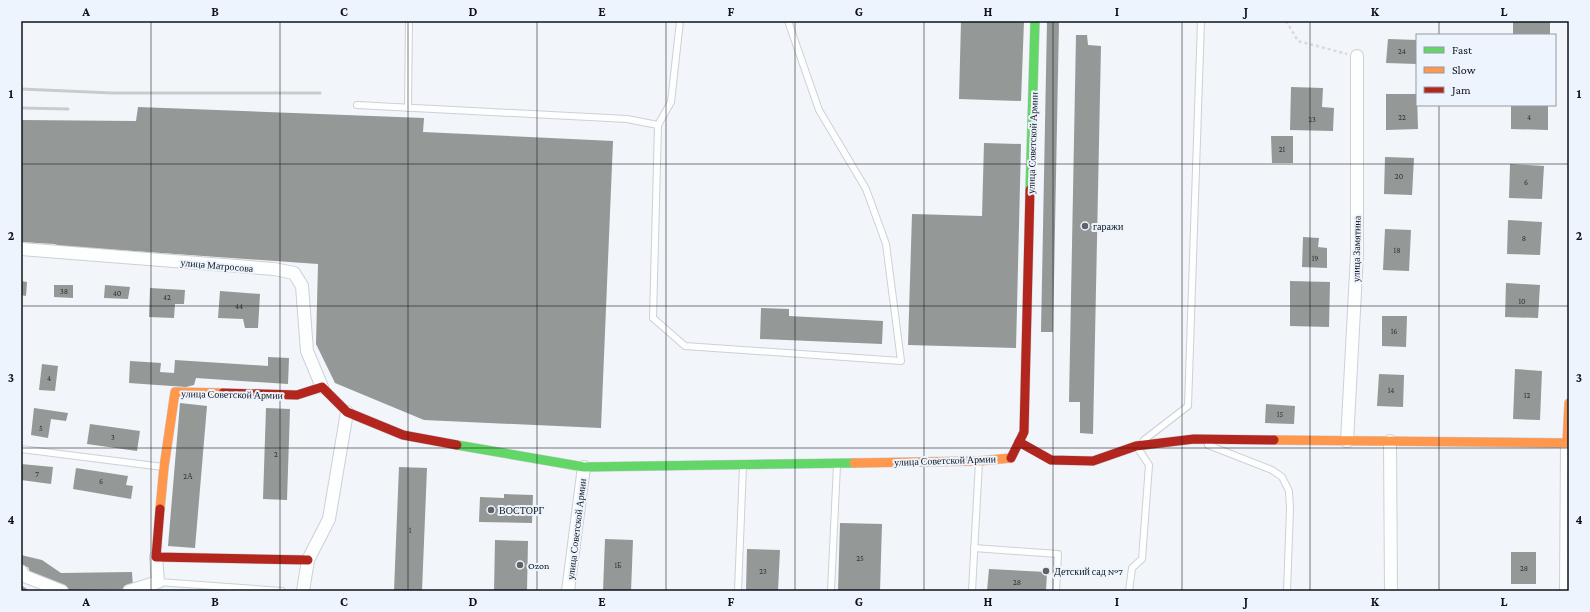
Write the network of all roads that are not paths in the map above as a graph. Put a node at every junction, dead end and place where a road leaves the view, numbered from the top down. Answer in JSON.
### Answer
{"nodes":[{"id":1,"x":409,"y":21,"type":"edge"},
{"id":2,"x":680,"y":21,"type":"edge"},
{"id":3,"x":788,"y":21,"type":"edge"},
{"id":4,"x":1035,"y":21,"type":"edge"},
{"id":5,"x":1202,"y":21,"type":"edge"},
{"id":6,"x":1357,"y":56,"type":"road end"},
{"id":7,"x":357,"y":105,"type":"dead end"},
{"id":8,"x":408,"y":108,"type":"junction"},
{"id":9,"x":658,"y":125,"type":"junction"},
{"id":10,"x":21,"y":249,"type":"edge"},
{"id":11,"x":322,"y":387,"type":"junction"},
{"id":12,"x":1569,"y":403,"type":"edge"},
{"id":13,"x":347,"y":412,"type":"junction"},
{"id":14,"x":1194,"y":439,"type":"junction"},
{"id":15,"x":1347,"y":441,"type":"junction"},
{"id":16,"x":1390,"y":441,"type":"junction"},
{"id":17,"x":1019,"y":442,"type":"junction"},
{"id":18,"x":1568,"y":443,"type":"edge"},
{"id":19,"x":1136,"y":446,"type":"junction"},
{"id":20,"x":21,"y":449,"type":"edge"},
{"id":21,"x":979,"y":461,"type":"junction"},
{"id":22,"x":837,"y":463,"type":"junction"},
{"id":23,"x":743,"y":465,"type":"junction"},
{"id":24,"x":164,"y":467,"type":"junction"},
{"id":25,"x":584,"y":467,"type":"junction"},
{"id":26,"x":974,"y":548,"type":"junction"},
{"id":27,"x":156,"y":556,"type":"junction"},
{"id":28,"x":308,"y":560,"type":"junction"},
{"id":29,"x":21,"y":571,"type":"edge"},
{"id":30,"x":158,"y":582,"type":"junction"},
{"id":31,"x":62,"y":591,"type":"edge"},
{"id":32,"x":129,"y":591,"type":"edge"},
{"id":33,"x":282,"y":591,"type":"edge"},
{"id":34,"x":303,"y":591,"type":"edge"},
{"id":35,"x":568,"y":591,"type":"edge"},
{"id":36,"x":738,"y":591,"type":"edge"},
{"id":37,"x":831,"y":591,"type":"edge"},
{"id":38,"x":972,"y":591,"type":"edge"},
{"id":39,"x":1056,"y":591,"type":"edge"},
{"id":40,"x":1128,"y":591,"type":"edge"},
{"id":41,"x":1287,"y":591,"type":"edge"},
{"id":42,"x":1392,"y":591,"type":"edge"},
{"id":43,"x":1566,"y":591,"type":"edge"}],
"edges":[{"from":1,"to":8,"type":"lane"},
{"from":2,"to":9,"type":"lane"},
{"from":3,"to":9,"type":"lane"},
{"from":4,"to":17,"type":"street","name":"улица Советской Армии"},
{"from":5,"to":19,"type":"lane"},
{"from":6,"to":15,"type":"street","name":"улица Замятина"},
{"from":7,"to":8,"type":"lane"},
{"from":8,"to":9,"type":"lane"},
{"from":10,"to":11,"type":"street","name":"улица Матросова"},
{"from":11,"to":13,"type":"street","name":"улица Советской Армии"},
{"from":11,"to":24,"type":"street","name":"улица Советской Армии"},
{"from":12,"to":18,"type":"street"},
{"from":13,"to":25,"type":"street","name":"улица Советской Армии"},
{"from":13,"to":28,"type":"street"},
{"from":14,"to":15,"type":"street"},
{"from":14,"to":19,"type":"street"},
{"from":14,"to":41,"type":"lane"},
{"from":15,"to":16,"type":"street"},
{"from":16,"to":18,"type":"street"},
{"from":16,"to":42,"type":"street"},
{"from":17,"to":19,"type":"street"},
{"from":17,"to":21,"type":"street","name":"улица Советской Армии"},
{"from":18,"to":43,"type":"street"},
{"from":19,"to":40,"type":"lane"},
{"from":20,"to":24,"type":"lane"},
{"from":21,"to":22,"type":"street","name":"улица Советской Армии"},
{"from":21,"to":26,"type":"lane"},
{"from":22,"to":23,"type":"street","name":"улица Советской Армии"},
{"from":22,"to":37,"type":"lane"},
{"from":23,"to":25,"type":"street","name":"улица Советской Армии"},
{"from":23,"to":36,"type":"lane"},
{"from":24,"to":27,"type":"street","name":"улица Советской Армии"},
{"from":25,"to":35,"type":"street","name":"улица Советской Армии"},
{"from":26,"to":38,"type":"lane"},
{"from":26,"to":39,"type":"lane"},
{"from":27,"to":28,"type":"street"},
{"from":27,"to":30,"type":"street","name":"улица Советской Армии"},
{"from":28,"to":34,"type":"street"},
{"from":29,"to":31,"type":"street"},
{"from":30,"to":32,"type":"street"},
{"from":30,"to":33,"type":"lane"}]}
